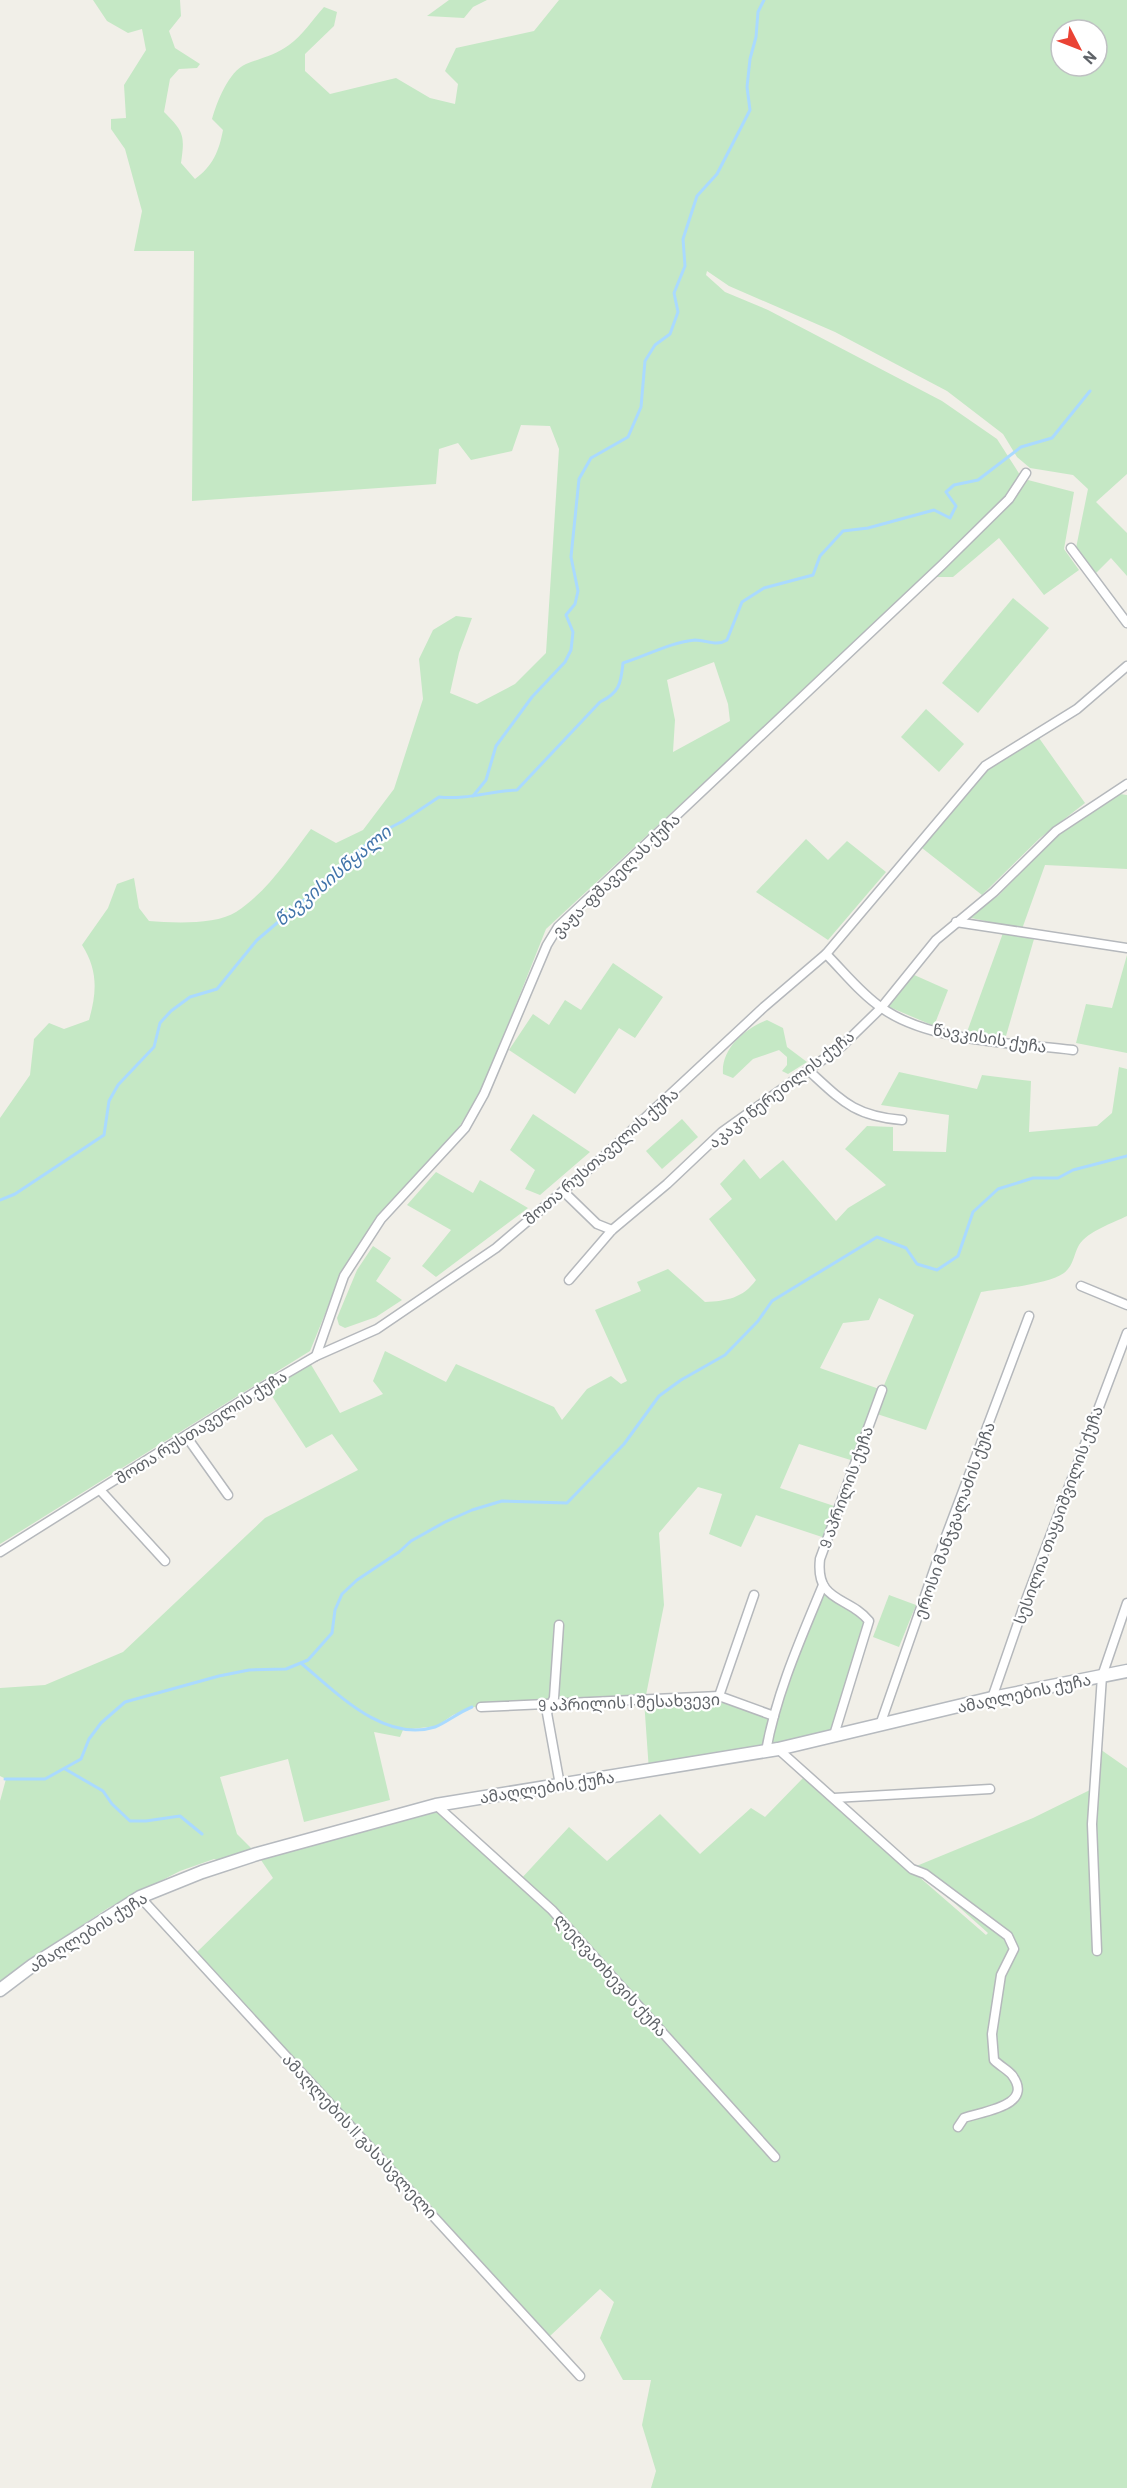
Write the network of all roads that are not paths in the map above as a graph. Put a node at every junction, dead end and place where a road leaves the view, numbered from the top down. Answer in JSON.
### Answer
{"nodes":[{"id":1,"x":1026,"y":473,"type":"dead end"},
{"id":2,"x":1071,"y":548,"type":"dead end"},
{"id":3,"x":1127,"y":623,"type":"edge"},
{"id":4,"x":1127,"y":666,"type":"edge"},
{"id":5,"x":1125,"y":788,"type":"edge"},
{"id":6,"x":956,"y":922,"type":"junction"},
{"id":7,"x":1127,"y":948,"type":"edge"},
{"id":8,"x":826,"y":954,"type":"junction"},
{"id":9,"x":881,"y":1008,"type":"junction"},
{"id":10,"x":1072,"y":1050,"type":"dead end"},
{"id":11,"x":808,"y":1070,"type":"junction"},
{"id":12,"x":902,"y":1120,"type":"dead end"},
{"id":13,"x":563,"y":1191,"type":"junction"},
{"id":14,"x":612,"y":1230,"type":"junction"},
{"id":15,"x":569,"y":1280,"type":"dead end"},
{"id":16,"x":1081,"y":1286,"type":"dead end"},
{"id":17,"x":1127,"y":1305,"type":"edge"},
{"id":18,"x":1029,"y":1316,"type":"dead end"},
{"id":19,"x":1127,"y":1334,"type":"edge"},
{"id":20,"x":316,"y":1356,"type":"junction"},
{"id":21,"x":882,"y":1390,"type":"dead end"},
{"id":22,"x":186,"y":1436,"type":"junction"},
{"id":23,"x":100,"y":1490,"type":"junction"},
{"id":24,"x":228,"y":1495,"type":"dead end"},
{"id":25,"x":0,"y":1552,"type":"edge"},
{"id":26,"x":165,"y":1561,"type":"dead end"},
{"id":27,"x":824,"y":1585,"type":"junction"},
{"id":28,"x":754,"y":1594,"type":"dead end"},
{"id":29,"x":1127,"y":1604,"type":"edge"},
{"id":30,"x":558,"y":1625,"type":"dead end"},
{"id":31,"x":1127,"y":1671,"type":"edge"},
{"id":32,"x":1101,"y":1676,"type":"junction"},
{"id":33,"x":718,"y":1696,"type":"junction"},
{"id":34,"x":992,"y":1698,"type":"junction"},
{"id":35,"x":551,"y":1704,"type":"junction"},
{"id":36,"x":481,"y":1707,"type":"dead end"},
{"id":37,"x":774,"y":1716,"type":"junction"},
{"id":38,"x":880,"y":1725,"type":"junction"},
{"id":39,"x":834,"y":1735,"type":"junction"},
{"id":40,"x":772,"y":1750,"type":"junction"},
{"id":41,"x":560,"y":1785,"type":"junction"},
{"id":42,"x":990,"y":1789,"type":"dead end"},
{"id":43,"x":834,"y":1798,"type":"junction"},
{"id":44,"x":436,"y":1805,"type":"junction"},
{"id":45,"x":141,"y":1897,"type":"junction"},
{"id":46,"x":1096,"y":1951,"type":"dead end"},
{"id":47,"x":0,"y":1990,"type":"edge"},
{"id":48,"x":958,"y":2127,"type":"dead end"},
{"id":49,"x":775,"y":2157,"type":"dead end"},
{"id":50,"x":580,"y":2376,"type":"dead end"}],
"edges":[{"from":1,"to":20,"type":"street","name":"ვაჟა-ფშაველას ქუჩა"},
{"from":2,"to":3,"type":"street"},
{"from":4,"to":8,"type":"street","name":"შოთა რუსთაველის ქუჩა"},
{"from":5,"to":6,"type":"street","name":"აკაკი წერეთლის ქუჩა"},
{"from":6,"to":7,"type":"street"},
{"from":6,"to":9,"type":"street","name":"აკაკი წერეთლის ქუჩა"},
{"from":8,"to":9,"type":"street","name":"წავკისის ქუჩა"},
{"from":8,"to":13,"type":"street","name":"შოთა რუსთაველის ქუჩა"},
{"from":9,"to":10,"type":"street","name":"წავკისის ქუჩა"},
{"from":9,"to":11,"type":"street","name":"აკაკი წერეთლის ქუჩა"},
{"from":11,"to":12,"type":"street"},
{"from":11,"to":14,"type":"street","name":"აკაკი წერეთლის ქუჩა"},
{"from":13,"to":14,"type":"street"},
{"from":13,"to":20,"type":"street","name":"შოთა რუსთაველის ქუჩა"},
{"from":14,"to":15,"type":"street","name":"აკაკი წერეთლის ქუჩა"},
{"from":16,"to":17,"type":"street"},
{"from":18,"to":38,"type":"street","name":"ეროსი მანჯგალაძის ქუჩა"},
{"from":19,"to":34,"type":"street","name":"სესილია თაყაიშვილის ქუჩა"},
{"from":20,"to":22,"type":"street","name":"შოთა რუსთაველის ქუჩა"},
{"from":21,"to":27,"type":"street","name":"9 აპრილის ქუჩა"},
{"from":22,"to":23,"type":"street","name":"შოთა რუსთაველის ქუჩა"},
{"from":22,"to":24,"type":"street"},
{"from":23,"to":25,"type":"street","name":"შოთა რუსთაველის ქუჩა"},
{"from":23,"to":26,"type":"street"},
{"from":27,"to":37,"type":"street","name":"9 აპრილის ქუჩა"},
{"from":27,"to":39,"type":"street"},
{"from":28,"to":33,"type":"street"},
{"from":29,"to":32,"type":"street"},
{"from":30,"to":35,"type":"street"},
{"from":31,"to":32,"type":"street","name":"ამაღლების ქუჩა"},
{"from":32,"to":34,"type":"street","name":"ამაღლების ქუჩა"},
{"from":32,"to":46,"type":"street"},
{"from":33,"to":35,"type":"street","name":"9 აპრილის I შესახვევი"},
{"from":33,"to":37,"type":"street","name":"9 აპრილის I შესახვევი"},
{"from":34,"to":38,"type":"street","name":"ამაღლების ქუჩა"},
{"from":35,"to":36,"type":"street","name":"9 აპრილის I შესახვევი"},
{"from":35,"to":41,"type":"street"},
{"from":37,"to":40,"type":"street","name":"9 აპრილის ქუჩა"},
{"from":38,"to":39,"type":"street","name":"ამაღლების ქუჩა"},
{"from":39,"to":40,"type":"street","name":"ამაღლების ქუჩა"},
{"from":40,"to":41,"type":"street","name":"ამაღლების ქუჩა"},
{"from":40,"to":43,"type":"street"},
{"from":41,"to":44,"type":"street","name":"ამაღლების ქუჩა"},
{"from":42,"to":43,"type":"street"},
{"from":43,"to":48,"type":"street"},
{"from":44,"to":45,"type":"street","name":"ამაღლების ქუჩა"},
{"from":44,"to":49,"type":"street","name":"ლეღვათხევის ქუჩა"},
{"from":45,"to":47,"type":"street","name":"ამაღლების ქუჩა"},
{"from":45,"to":50,"type":"street","name":"ამაღლების II გასასვლელი"}]}
